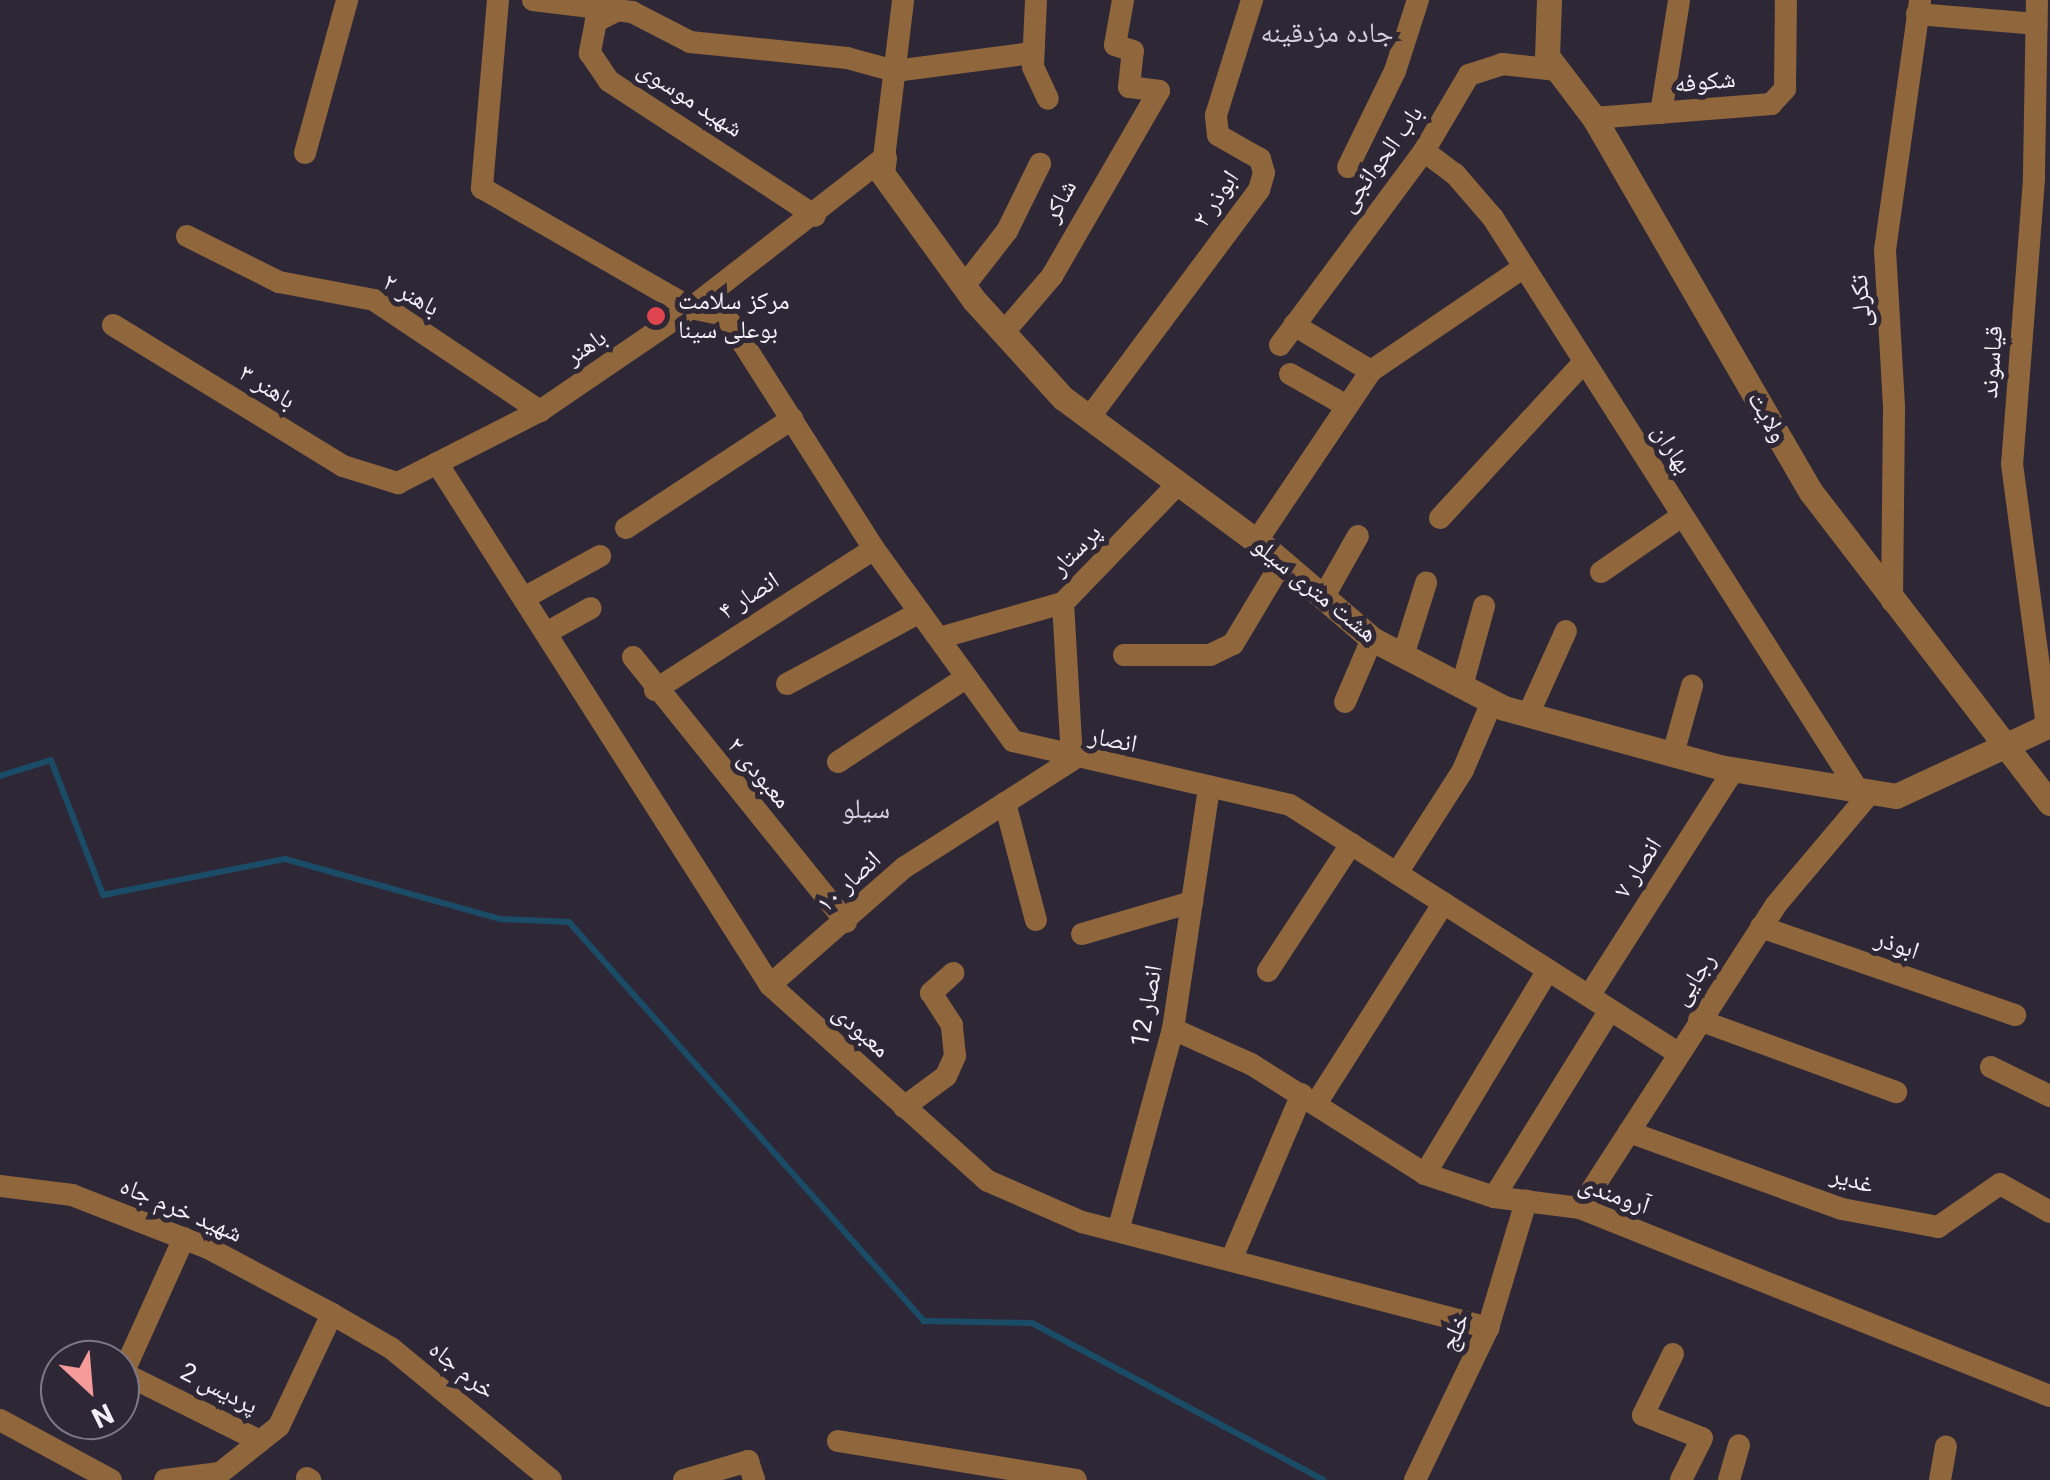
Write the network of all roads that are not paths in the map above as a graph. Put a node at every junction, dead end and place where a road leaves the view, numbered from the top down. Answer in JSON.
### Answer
{"nodes":[{"id":1,"x":347,"y":0,"type":"edge"},
{"id":2,"x":498,"y":0,"type":"edge"},
{"id":3,"x":533,"y":0,"type":"edge"},
{"id":4,"x":903,"y":0,"type":"edge"},
{"id":5,"x":1036,"y":0,"type":"edge"},
{"id":6,"x":1123,"y":0,"type":"edge"},
{"id":7,"x":1252,"y":0,"type":"edge"},
{"id":8,"x":1418,"y":0,"type":"edge"},
{"id":9,"x":1549,"y":0,"type":"edge"},
{"id":10,"x":1679,"y":0,"type":"edge"},
{"id":11,"x":1786,"y":0,"type":"edge"},
{"id":12,"x":630,"y":7,"type":"edge"},
{"id":13,"x":1918,"y":7,"type":"edge"},
{"id":14,"x":2037,"y":12,"type":"edge"},
{"id":15,"x":1032,"y":53,"type":"junction"},
{"id":16,"x":1557,"y":70,"type":"junction"},
{"id":17,"x":896,"y":71,"type":"junction"},
{"id":18,"x":1048,"y":99,"type":"dead end"},
{"id":19,"x":1661,"y":113,"type":"junction"},
{"id":20,"x":1594,"y":118,"type":"junction"},
{"id":21,"x":1424,"y":151,"type":"junction"},
{"id":22,"x":305,"y":153,"type":"dead end"},
{"id":23,"x":884,"y":158,"type":"junction"},
{"id":24,"x":1040,"y":164,"type":"dead end"},
{"id":25,"x":1348,"y":167,"type":"dead end"},
{"id":26,"x":814,"y":216,"type":"junction"},
{"id":27,"x":187,"y":236,"type":"dead end"},
{"id":28,"x":1524,"y":266,"type":"junction"},
{"id":29,"x":964,"y":286,"type":"junction"},
{"id":30,"x":692,"y":308,"type":"junction"},
{"id":31,"x":113,"y":325,"type":"dead end"},
{"id":32,"x":1294,"y":325,"type":"junction"},
{"id":33,"x":1004,"y":332,"type":"junction"},
{"id":34,"x":1280,"y":345,"type":"dead end"},
{"id":35,"x":1584,"y":362,"type":"junction"},
{"id":36,"x":1370,"y":371,"type":"junction"},
{"id":37,"x":1290,"y":374,"type":"dead end"},
{"id":38,"x":1345,"y":405,"type":"junction"},
{"id":39,"x":540,"y":411,"type":"junction"},
{"id":40,"x":1089,"y":418,"type":"junction"},
{"id":41,"x":792,"y":420,"type":"junction"},
{"id":42,"x":438,"y":463,"type":"junction"},
{"id":43,"x":398,"y":483,"type":"joint"},
{"id":44,"x":1176,"y":485,"type":"junction"},
{"id":45,"x":1682,"y":516,"type":"junction"},
{"id":46,"x":1440,"y":518,"type":"dead end"},
{"id":47,"x":626,"y":528,"type":"dead end"},
{"id":48,"x":1358,"y":536,"type":"dead end"},
{"id":49,"x":1256,"y":542,"type":"junction"},
{"id":50,"x":874,"y":549,"type":"junction"},
{"id":51,"x":600,"y":556,"type":"dead end"},
{"id":52,"x":1282,"y":562,"type":"junction"},
{"id":53,"x":1601,"y":572,"type":"dead end"},
{"id":54,"x":1426,"y":583,"type":"dead end"},
{"id":55,"x":524,"y":598,"type":"junction"},
{"id":56,"x":1324,"y":598,"type":"junction"},
{"id":57,"x":1892,"y":601,"type":"junction"},
{"id":58,"x":1063,"y":603,"type":"junction"},
{"id":59,"x":1484,"y":606,"type":"dead end"},
{"id":60,"x":591,"y":608,"type":"dead end"},
{"id":61,"x":920,"y":612,"type":"junction"},
{"id":62,"x":1566,"y":631,"type":"dead end"},
{"id":63,"x":546,"y":633,"type":"junction"},
{"id":64,"x":939,"y":638,"type":"junction"},
{"id":65,"x":1372,"y":639,"type":"junction"},
{"id":66,"x":1124,"y":655,"type":"dead end"},
{"id":67,"x":1404,"y":656,"type":"junction"},
{"id":68,"x":633,"y":657,"type":"dead end"},
{"id":69,"x":967,"y":677,"type":"junction"},
{"id":70,"x":787,"y":684,"type":"dead end"},
{"id":71,"x":1462,"y":686,"type":"junction"},
{"id":72,"x":1692,"y":686,"type":"dead end"},
{"id":73,"x":654,"y":690,"type":"junction"},
{"id":74,"x":1345,"y":702,"type":"dead end"},
{"id":75,"x":1492,"y":702,"type":"junction"},
{"id":76,"x":1528,"y":714,"type":"junction"},
{"id":77,"x":2049,"y":726,"type":"edge"},
{"id":78,"x":2001,"y":746,"type":"junction"},
{"id":79,"x":1673,"y":754,"type":"junction"},
{"id":80,"x":1072,"y":760,"type":"junction"},
{"id":81,"x":838,"y":762,"type":"dead end"},
{"id":82,"x":1734,"y":770,"type":"junction"},
{"id":83,"x":1209,"y":787,"type":"junction"},
{"id":84,"x":1864,"y":791,"type":"junction"},
{"id":85,"x":1005,"y":804,"type":"junction"},
{"id":86,"x":2050,"y":804,"type":"edge"},
{"id":87,"x":1351,"y":844,"type":"junction"},
{"id":88,"x":1397,"y":874,"type":"junction"},
{"id":89,"x":1192,"y":902,"type":"junction"},
{"id":90,"x":1444,"y":904,"type":"junction"},
{"id":91,"x":1036,"y":920,"type":"dead end"},
{"id":92,"x":846,"y":922,"type":"junction"},
{"id":93,"x":1761,"y":927,"type":"junction"},
{"id":94,"x":1082,"y":934,"type":"dead end"},
{"id":95,"x":1548,"y":970,"type":"junction"},
{"id":96,"x":1268,"y":971,"type":"dead end"},
{"id":97,"x":953,"y":973,"type":"dead end"},
{"id":98,"x":770,"y":986,"type":"junction"},
{"id":99,"x":1589,"y":996,"type":"junction"},
{"id":100,"x":1610,"y":1010,"type":"junction"},
{"id":101,"x":2015,"y":1015,"type":"dead end"},
{"id":102,"x":1700,"y":1020,"type":"junction"},
{"id":103,"x":1173,"y":1030,"type":"junction"},
{"id":104,"x":1678,"y":1053,"type":"junction"},
{"id":105,"x":1990,"y":1067,"type":"dead end"},
{"id":106,"x":1896,"y":1092,"type":"dead end"},
{"id":107,"x":2050,"y":1096,"type":"edge"},
{"id":108,"x":1310,"y":1098,"type":"junction"},
{"id":109,"x":904,"y":1107,"type":"junction"},
{"id":110,"x":1629,"y":1132,"type":"junction"},
{"id":111,"x":1426,"y":1174,"type":"junction"},
{"id":112,"x":0,"y":1186,"type":"edge"},
{"id":113,"x":1494,"y":1197,"type":"junction"},
{"id":114,"x":1526,"y":1201,"type":"junction"},
{"id":115,"x":1580,"y":1208,"type":"junction"},
{"id":116,"x":2050,"y":1212,"type":"edge"},
{"id":117,"x":1118,"y":1231,"type":"junction"},
{"id":118,"x":184,"y":1238,"type":"junction"},
{"id":119,"x":1232,"y":1258,"type":"junction"},
{"id":120,"x":332,"y":1314,"type":"junction"},
{"id":121,"x":1488,"y":1328,"type":"junction"},
{"id":122,"x":1672,"y":1354,"type":"dead end"},
{"id":123,"x":2050,"y":1396,"type":"edge"},
{"id":124,"x":0,"y":1420,"type":"edge"},
{"id":125,"x":260,"y":1441,"type":"junction"},
{"id":126,"x":838,"y":1441,"type":"dead end"},
{"id":127,"x":1739,"y":1445,"type":"dead end"},
{"id":128,"x":1946,"y":1447,"type":"dead end"},
{"id":129,"x":751,"y":1471,"type":"edge"},
{"id":130,"x":537,"y":1477,"type":"edge"},
{"id":131,"x":111,"y":1480,"type":"edge"},
{"id":132,"x":165,"y":1480,"type":"edge"},
{"id":133,"x":684,"y":1480,"type":"edge"},
{"id":134,"x":1076,"y":1480,"type":"edge"},
{"id":135,"x":1415,"y":1480,"type":"edge"},
{"id":136,"x":1681,"y":1480,"type":"edge"},
{"id":137,"x":1728,"y":1480,"type":"edge"},
{"id":138,"x":1940,"y":1480,"type":"edge"}],
"edges":[{"from":1,"to":22,"type":"street"},
{"from":2,"to":30,"type":"street","name":"انصار"},
{"from":3,"to":12,"type":"street"},
{"from":4,"to":17,"type":"street"},
{"from":5,"to":15,"type":"street"},
{"from":6,"to":33,"type":"street","name":"شاکر"},
{"from":7,"to":40,"type":"street","name":"ابوذر ۲"},
{"from":8,"to":25,"type":"street"},
{"from":9,"to":16,"type":"street","name":"ولایت"},
{"from":10,"to":19,"type":"street"},
{"from":11,"to":19,"type":"street","name":"شکوفه"},
{"from":12,"to":17,"type":"street"},
{"from":12,"to":26,"type":"street","name":"شهید موسوی"},
{"from":13,"to":14,"type":"street"},
{"from":13,"to":57,"type":"street","name":"تکرلی"},
{"from":14,"to":77,"type":"street","name":"قیاسوند"},
{"from":15,"to":17,"type":"street"},
{"from":15,"to":18,"type":"street"},
{"from":16,"to":20,"type":"street","name":"ولایت"},
{"from":16,"to":21,"type":"street","name":"باب الحوائجی"},
{"from":17,"to":23,"type":"street"},
{"from":19,"to":20,"type":"street","name":"شکوفه"},
{"from":20,"to":57,"type":"street","name":"ولایت"},
{"from":21,"to":28,"type":"street","name":"بهاران"},
{"from":21,"to":32,"type":"street","name":"باب الحوائجی"},
{"from":23,"to":26,"type":"street","name":"باهنر"},
{"from":23,"to":29,"type":"street","name":"هشت متری سیلو"},
{"from":24,"to":29,"type":"street"},
{"from":26,"to":30,"type":"street","name":"باهنر"},
{"from":27,"to":39,"type":"street","name":"باهنر ۲"},
{"from":28,"to":35,"type":"street","name":"بهاران"},
{"from":28,"to":36,"type":"street"},
{"from":29,"to":33,"type":"street","name":"هشت متری سیلو"},
{"from":30,"to":39,"type":"street","name":"باهنر"},
{"from":30,"to":41,"type":"street","name":"انصار"},
{"from":31,"to":43,"type":"street","name":"باهنر ۳"},
{"from":32,"to":34,"type":"street","name":"باب الحوائجی"},
{"from":32,"to":36,"type":"street"},
{"from":33,"to":40,"type":"street","name":"هشت متری سیلو"},
{"from":35,"to":45,"type":"street","name":"بهاران"},
{"from":35,"to":46,"type":"street"},
{"from":36,"to":38,"type":"street"},
{"from":37,"to":38,"type":"street"},
{"from":38,"to":49,"type":"street"},
{"from":39,"to":42,"type":"street","name":"باهنر"},
{"from":40,"to":44,"type":"street","name":"هشت متری سیلو"},
{"from":41,"to":47,"type":"street"},
{"from":41,"to":50,"type":"street","name":"انصار"},
{"from":42,"to":43,"type":"street","name":"باهنر"},
{"from":42,"to":55,"type":"street","name":"معبودی"},
{"from":44,"to":49,"type":"street","name":"هشت متری سیلو"},
{"from":44,"to":58,"type":"street","name":"پرستار"},
{"from":45,"to":53,"type":"street"},
{"from":45,"to":84,"type":"street","name":"بهاران"},
{"from":48,"to":56,"type":"street"},
{"from":49,"to":52,"type":"street","name":"هشت متری سیلو"},
{"from":50,"to":61,"type":"street","name":"انصار"},
{"from":50,"to":73,"type":"street","name":"انصار ۴"},
{"from":51,"to":55,"type":"street"},
{"from":52,"to":56,"type":"street","name":"هشت متری سیلو"},
{"from":52,"to":66,"type":"street"},
{"from":54,"to":67,"type":"street"},
{"from":55,"to":63,"type":"street","name":"معبودی"},
{"from":56,"to":65,"type":"street","name":"هشت متری سیلو"},
{"from":57,"to":78,"type":"street","name":"ولایت"},
{"from":58,"to":64,"type":"street","name":"پرستار"},
{"from":58,"to":80,"type":"street"},
{"from":59,"to":71,"type":"street"},
{"from":60,"to":63,"type":"street"},
{"from":61,"to":64,"type":"street","name":"انصار"},
{"from":61,"to":70,"type":"street"},
{"from":62,"to":76,"type":"street"},
{"from":63,"to":98,"type":"street","name":"معبودی"},
{"from":64,"to":69,"type":"street","name":"انصار"},
{"from":65,"to":67,"type":"street","name":"هشت متری سیلو"},
{"from":65,"to":74,"type":"street"},
{"from":67,"to":71,"type":"street","name":"هشت متری سیلو"},
{"from":68,"to":73,"type":"street","name":"معبودی ۲"},
{"from":69,"to":80,"type":"street","name":"انصار"},
{"from":69,"to":81,"type":"street"},
{"from":71,"to":75,"type":"street","name":"هشت متری سیلو"},
{"from":72,"to":79,"type":"street"},
{"from":73,"to":92,"type":"street","name":"معبودی ۲"},
{"from":75,"to":76,"type":"street","name":"هشت متری سیلو"},
{"from":75,"to":88,"type":"street"},
{"from":76,"to":79,"type":"street","name":"هشت متری سیلو"},
{"from":77,"to":78,"type":"street","name":"هشت متری سیلو"},
{"from":78,"to":84,"type":"street","name":"هشت متری سیلو"},
{"from":78,"to":86,"type":"street","name":"ولایت"},
{"from":79,"to":82,"type":"street","name":"هشت متری سیلو"},
{"from":80,"to":83,"type":"street","name":"انصار"},
{"from":80,"to":85,"type":"street","name":"انصار ۱۰"},
{"from":82,"to":84,"type":"street","name":"هشت متری سیلو"},
{"from":82,"to":99,"type":"street","name":"انصار ۷"},
{"from":83,"to":87,"type":"street","name":"انصار"},
{"from":83,"to":89,"type":"street","name":"انصار 12"},
{"from":84,"to":93,"type":"street","name":"رجایی"},
{"from":85,"to":91,"type":"street"},
{"from":85,"to":92,"type":"street","name":"انصار ۱۰"},
{"from":87,"to":88,"type":"street","name":"انصار"},
{"from":87,"to":96,"type":"street"},
{"from":88,"to":90,"type":"street","name":"انصار"},
{"from":89,"to":94,"type":"street"},
{"from":89,"to":103,"type":"street","name":"انصار 12"},
{"from":90,"to":95,"type":"street","name":"انصار"},
{"from":90,"to":108,"type":"street"},
{"from":92,"to":98,"type":"street","name":"انصار ۱۰"},
{"from":93,"to":101,"type":"street","name":"ابوذر"},
{"from":93,"to":102,"type":"street","name":"رجایی"},
{"from":95,"to":99,"type":"street","name":"انصار"},
{"from":95,"to":111,"type":"street"},
{"from":97,"to":109,"type":"street"},
{"from":98,"to":109,"type":"street","name":"معبودی"},
{"from":99,"to":100,"type":"street","name":"انصار"},
{"from":100,"to":104,"type":"street","name":"انصار"},
{"from":100,"to":113,"type":"street"},
{"from":102,"to":104,"type":"street","name":"رجایی"},
{"from":102,"to":106,"type":"street"},
{"from":103,"to":108,"type":"street","name":"آرومندی"},
{"from":103,"to":117,"type":"street","name":"انصار 12"},
{"from":104,"to":110,"type":"street","name":"رجایی"},
{"from":105,"to":107,"type":"street"},
{"from":108,"to":111,"type":"street","name":"آرومندی"},
{"from":108,"to":119,"type":"street"},
{"from":109,"to":117,"type":"street","name":"معبودی"},
{"from":110,"to":115,"type":"street","name":"رجایی"},
{"from":110,"to":116,"type":"street","name":"غدیر"},
{"from":111,"to":113,"type":"street","name":"آرومندی"},
{"from":112,"to":118,"type":"street","name":"شهید خرم جاه"},
{"from":113,"to":114,"type":"street","name":"آرومندی"},
{"from":114,"to":115,"type":"street","name":"آرومندی"},
{"from":114,"to":121,"type":"street","name":"خلج"},
{"from":115,"to":123,"type":"street","name":"آرومندی"},
{"from":117,"to":119,"type":"street","name":"معبودی"},
{"from":118,"to":120,"type":"street","name":"شهید خرم جاه"},
{"from":118,"to":125,"type":"street","name":"پردیس 2"},
{"from":119,"to":121,"type":"street","name":"معبودی"},
{"from":120,"to":125,"type":"street"},
{"from":120,"to":130,"type":"street","name":"خرم جاه"},
{"from":121,"to":135,"type":"street","name":"خلج"},
{"from":122,"to":136,"type":"street"},
{"from":124,"to":131,"type":"street"},
{"from":125,"to":132,"type":"street"},
{"from":126,"to":134,"type":"street"},
{"from":127,"to":137,"type":"street"},
{"from":128,"to":138,"type":"street"},
{"from":129,"to":133,"type":"street"}]}
